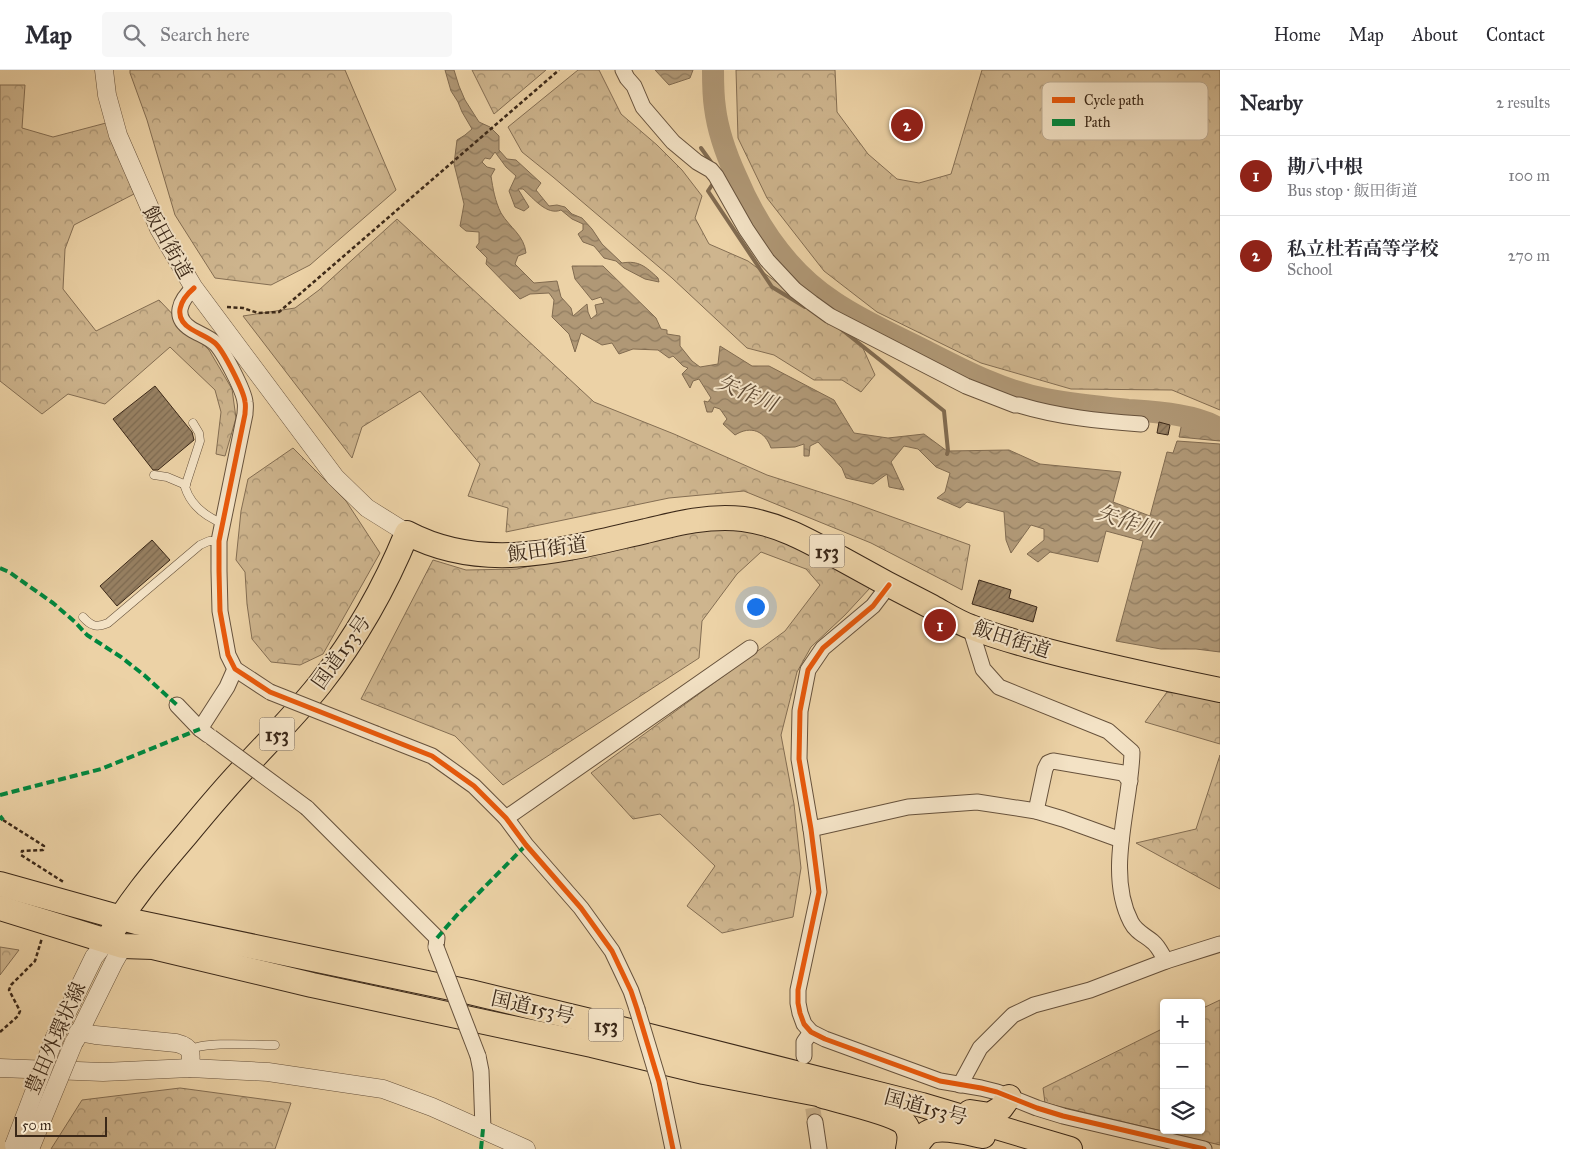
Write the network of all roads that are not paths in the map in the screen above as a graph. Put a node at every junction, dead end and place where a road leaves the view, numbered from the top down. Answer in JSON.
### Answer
{"nodes":[{"id":1,"x":104,"y":70,"type":"edge"},
{"id":2,"x":623,"y":70,"type":"edge"},
{"id":3,"x":194,"y":288,"type":"junction"},
{"id":4,"x":194,"y":423,"type":"dead end"},
{"id":5,"x":1141,"y":424,"type":"dead end"},
{"id":6,"x":154,"y":475,"type":"dead end"},
{"id":7,"x":186,"y":485,"type":"junction"},
{"id":8,"x":224,"y":524,"type":"junction"},
{"id":9,"x":413,"y":536,"type":"junction"},
{"id":10,"x":220,"y":542,"type":"junction"},
{"id":11,"x":889,"y":585,"type":"junction"},
{"id":12,"x":83,"y":617,"type":"dead end"},
{"id":13,"x":970,"y":626,"type":"junction"},
{"id":14,"x":750,"y":648,"type":"dead end"},
{"id":15,"x":235,"y":669,"type":"junction"},
{"id":16,"x":1220,"y":690,"type":"edge"},
{"id":17,"x":177,"y":705,"type":"dead end"},
{"id":18,"x":206,"y":733,"type":"junction"},
{"id":19,"x":1130,"y":781,"type":"junction"},
{"id":20,"x":1036,"y":811,"type":"junction"},
{"id":21,"x":506,"y":818,"type":"junction"},
{"id":22,"x":811,"y":829,"type":"junction"},
{"id":23,"x":1121,"y":840,"type":"junction"},
{"id":24,"x":0,"y":884,"type":"edge"},
{"id":25,"x":0,"y":908,"type":"edge"},
{"id":26,"x":128,"y":920,"type":"junction"},
{"id":27,"x":115,"y":944,"type":"junction"},
{"id":28,"x":1220,"y":944,"type":"edge"},
{"id":29,"x":1166,"y":961,"type":"junction"},
{"id":30,"x":811,"y":1032,"type":"junction"},
{"id":31,"x":76,"y":1037,"type":"junction"},
{"id":32,"x":275,"y":1045,"type":"dead end"},
{"id":33,"x":190,"y":1050,"type":"junction"},
{"id":34,"x":804,"y":1056,"type":"dead end"},
{"id":35,"x":0,"y":1068,"type":"edge"},
{"id":36,"x":190,"y":1068,"type":"junction"},
{"id":37,"x":960,"y":1085,"type":"junction"},
{"id":38,"x":817,"y":1094,"type":"junction"},
{"id":39,"x":1009,"y":1097,"type":"junction"},
{"id":40,"x":922,"y":1105,"type":"junction"},
{"id":41,"x":815,"y":1122,"type":"tunnel mouth"},
{"id":42,"x":483,"y":1129,"type":"junction"},
{"id":43,"x":992,"y":1137,"type":"junction"},
{"id":44,"x":19,"y":1148,"type":"edge"},
{"id":45,"x":526,"y":1149,"type":"edge"},
{"id":46,"x":673,"y":1149,"type":"edge"},
{"id":47,"x":819,"y":1149,"type":"edge"},
{"id":48,"x":908,"y":1149,"type":"edge"},
{"id":49,"x":914,"y":1149,"type":"edge"},
{"id":50,"x":1030,"y":1149,"type":"edge"},
{"id":51,"x":1070,"y":1149,"type":"edge"},
{"id":52,"x":1204,"y":1149,"type":"edge"}],
"edges":[{"from":1,"to":3,"type":"street","name":"飯田街道"},
{"from":2,"to":5,"type":"street"},
{"from":3,"to":8,"type":"street"},
{"from":3,"to":9,"type":"street","name":"飯田街道"},
{"from":4,"to":7,"type":"lane"},
{"from":6,"to":7,"type":"lane"},
{"from":7,"to":8,"type":"lane"},
{"from":8,"to":10,"type":"street"},
{"from":9,"to":11,"type":"highway","name":"飯田街道","number":"153"},
{"from":9,"to":26,"type":"highway","name":"国道153号","number":"153"},
{"from":10,"to":12,"type":"lane"},
{"from":10,"to":15,"type":"street"},
{"from":11,"to":13,"type":"highway","name":"飯田街道","number":"153"},
{"from":11,"to":22,"type":"street"},
{"from":13,"to":16,"type":"highway","name":"飯田街道","number":"153"},
{"from":13,"to":19,"type":"street"},
{"from":14,"to":21,"type":"street"},
{"from":15,"to":18,"type":"street"},
{"from":15,"to":21,"type":"street","bridge":true},
{"from":17,"to":18,"type":"street"},
{"from":18,"to":42,"type":"street","bridge":true},
{"from":19,"to":20,"type":"street"},
{"from":19,"to":23,"type":"street"},
{"from":20,"to":22,"type":"street"},
{"from":20,"to":23,"type":"street"},
{"from":21,"to":46,"type":"street","bridge":true},
{"from":22,"to":30,"type":"street"},
{"from":23,"to":29,"type":"street"},
{"from":24,"to":26,"type":"highway","name":"国道153号","number":"153"},
{"from":25,"to":27,"type":"highway","name":"国道153号","number":"153"},
{"from":26,"to":27,"type":"highway","name":"国道153号","number":"153"},
{"from":26,"to":40,"type":"highway","name":"国道153号","number":"153"},
{"from":27,"to":31,"type":"street","name":"豊田外環状線"},
{"from":27,"to":38,"type":"highway","name":"国道153号","number":"153"},
{"from":27,"to":44,"type":"street","name":"豊田外環状線","bridge":true},
{"from":28,"to":29,"type":"street"},
{"from":29,"to":37,"type":"street"},
{"from":30,"to":34,"type":"street"},
{"from":30,"to":37,"type":"street"},
{"from":31,"to":33,"type":"street"},
{"from":31,"to":44,"type":"street","name":"豊田外環状線","bridge":true},
{"from":32,"to":33,"type":"lane"},
{"from":33,"to":36,"type":"street"},
{"from":35,"to":36,"type":"street"},
{"from":36,"to":42,"type":"street"},
{"from":37,"to":39,"type":"street"},
{"from":38,"to":43,"type":"highway","name":"国道153号","number":"153"},
{"from":38,"to":48,"type":"highway"},
{"from":39,"to":40,"type":"highway","number":"153"},
{"from":39,"to":52,"type":"street"},
{"from":40,"to":51,"type":"highway","name":"国道153号","number":"153"},
{"from":41,"to":47,"type":"street"},
{"from":42,"to":45,"type":"street"},
{"from":43,"to":49,"type":"highway"},
{"from":43,"to":50,"type":"highway","name":"国道153号","number":"153"}]}
